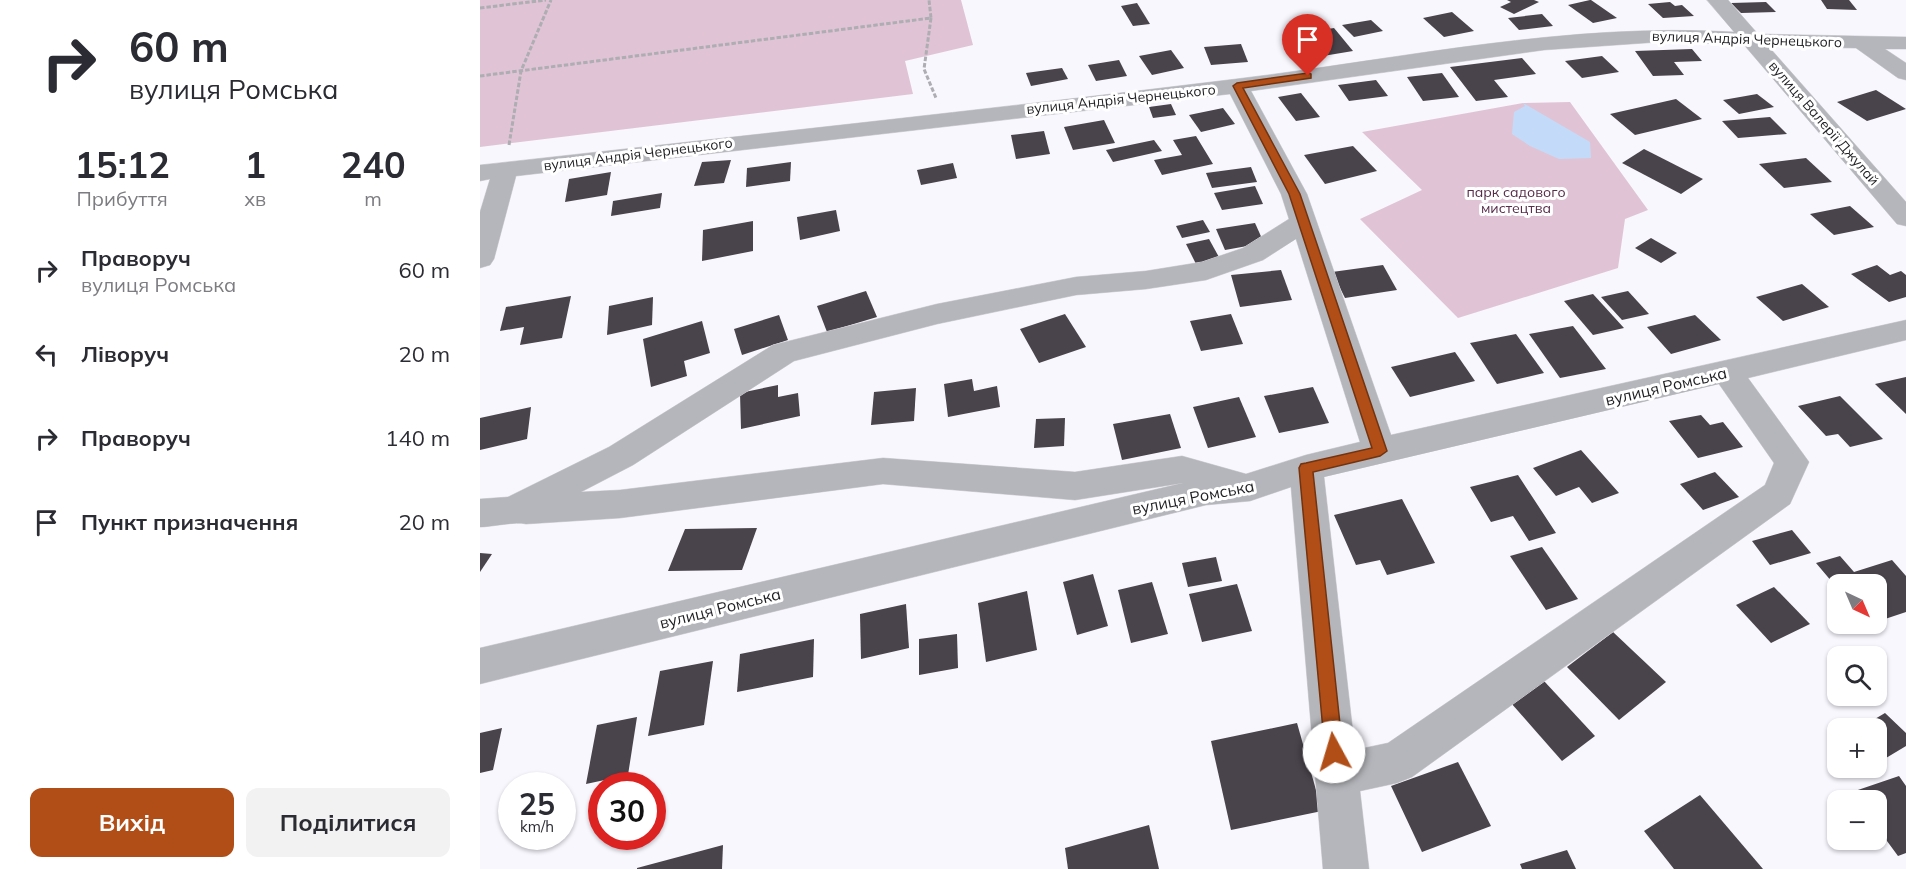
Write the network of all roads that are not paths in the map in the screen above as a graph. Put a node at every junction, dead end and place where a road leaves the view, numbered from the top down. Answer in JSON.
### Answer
{"nodes":[{"id":1,"x":1718,"y":0,"type":"edge"},
{"id":2,"x":1753,"y":40,"type":"junction"},
{"id":3,"x":1862,"y":43,"type":"junction"},
{"id":4,"x":1906,"y":43,"type":"edge"},
{"id":5,"x":1906,"y":73,"type":"edge"},
{"id":6,"x":1237,"y":86,"type":"junction"},
{"id":7,"x":493,"y":171,"type":"edge"},
{"id":8,"x":1906,"y":219,"type":"edge"},
{"id":9,"x":1304,"y":222,"type":"junction"},
{"id":10,"x":480,"y":259,"type":"edge"},
{"id":11,"x":1906,"y":330,"type":"edge"},
{"id":12,"x":1726,"y":372,"type":"junction"},
{"id":13,"x":1380,"y":451,"type":"junction"},
{"id":14,"x":1306,"y":468,"type":"junction"},
{"id":15,"x":1250,"y":487,"type":"junction"},
{"id":16,"x":496,"y":512,"type":"edge"},
{"id":17,"x":480,"y":666,"type":"edge"},
{"id":18,"x":1337,"y":775,"type":"junction"},
{"id":19,"x":1346,"y":869,"type":"edge"}],
"edges":[{"from":1,"to":2,"type":"street","name":"вулиця Валерії Джулай"},
{"from":2,"to":3,"type":"street","name":"вулиця Андрія Чернецького"},
{"from":2,"to":6,"type":"street","name":"вулиця Андрія Чернецького"},
{"from":2,"to":8,"type":"street","name":"вулиця Валерії Джулай"},
{"from":3,"to":4,"type":"street","name":"вулиця Андрія Чернецького"},
{"from":3,"to":5,"type":"street"},
{"from":6,"to":7,"type":"street","name":"вулиця Андрія Чернецького"},
{"from":6,"to":9,"type":"street"},
{"from":7,"to":10,"type":"street"},
{"from":9,"to":13,"type":"street"},
{"from":9,"to":16,"type":"street"},
{"from":11,"to":12,"type":"street","name":"вулиця Ромська"},
{"from":12,"to":13,"type":"street","name":"вулиця Ромська"},
{"from":12,"to":18,"type":"street"},
{"from":13,"to":14,"type":"street","name":"вулиця Ромська"},
{"from":14,"to":15,"type":"street","name":"вулиця Ромська"},
{"from":14,"to":18,"type":"street"},
{"from":15,"to":16,"type":"street"},
{"from":15,"to":17,"type":"street","name":"вулиця Ромська"},
{"from":18,"to":19,"type":"street"}]}
